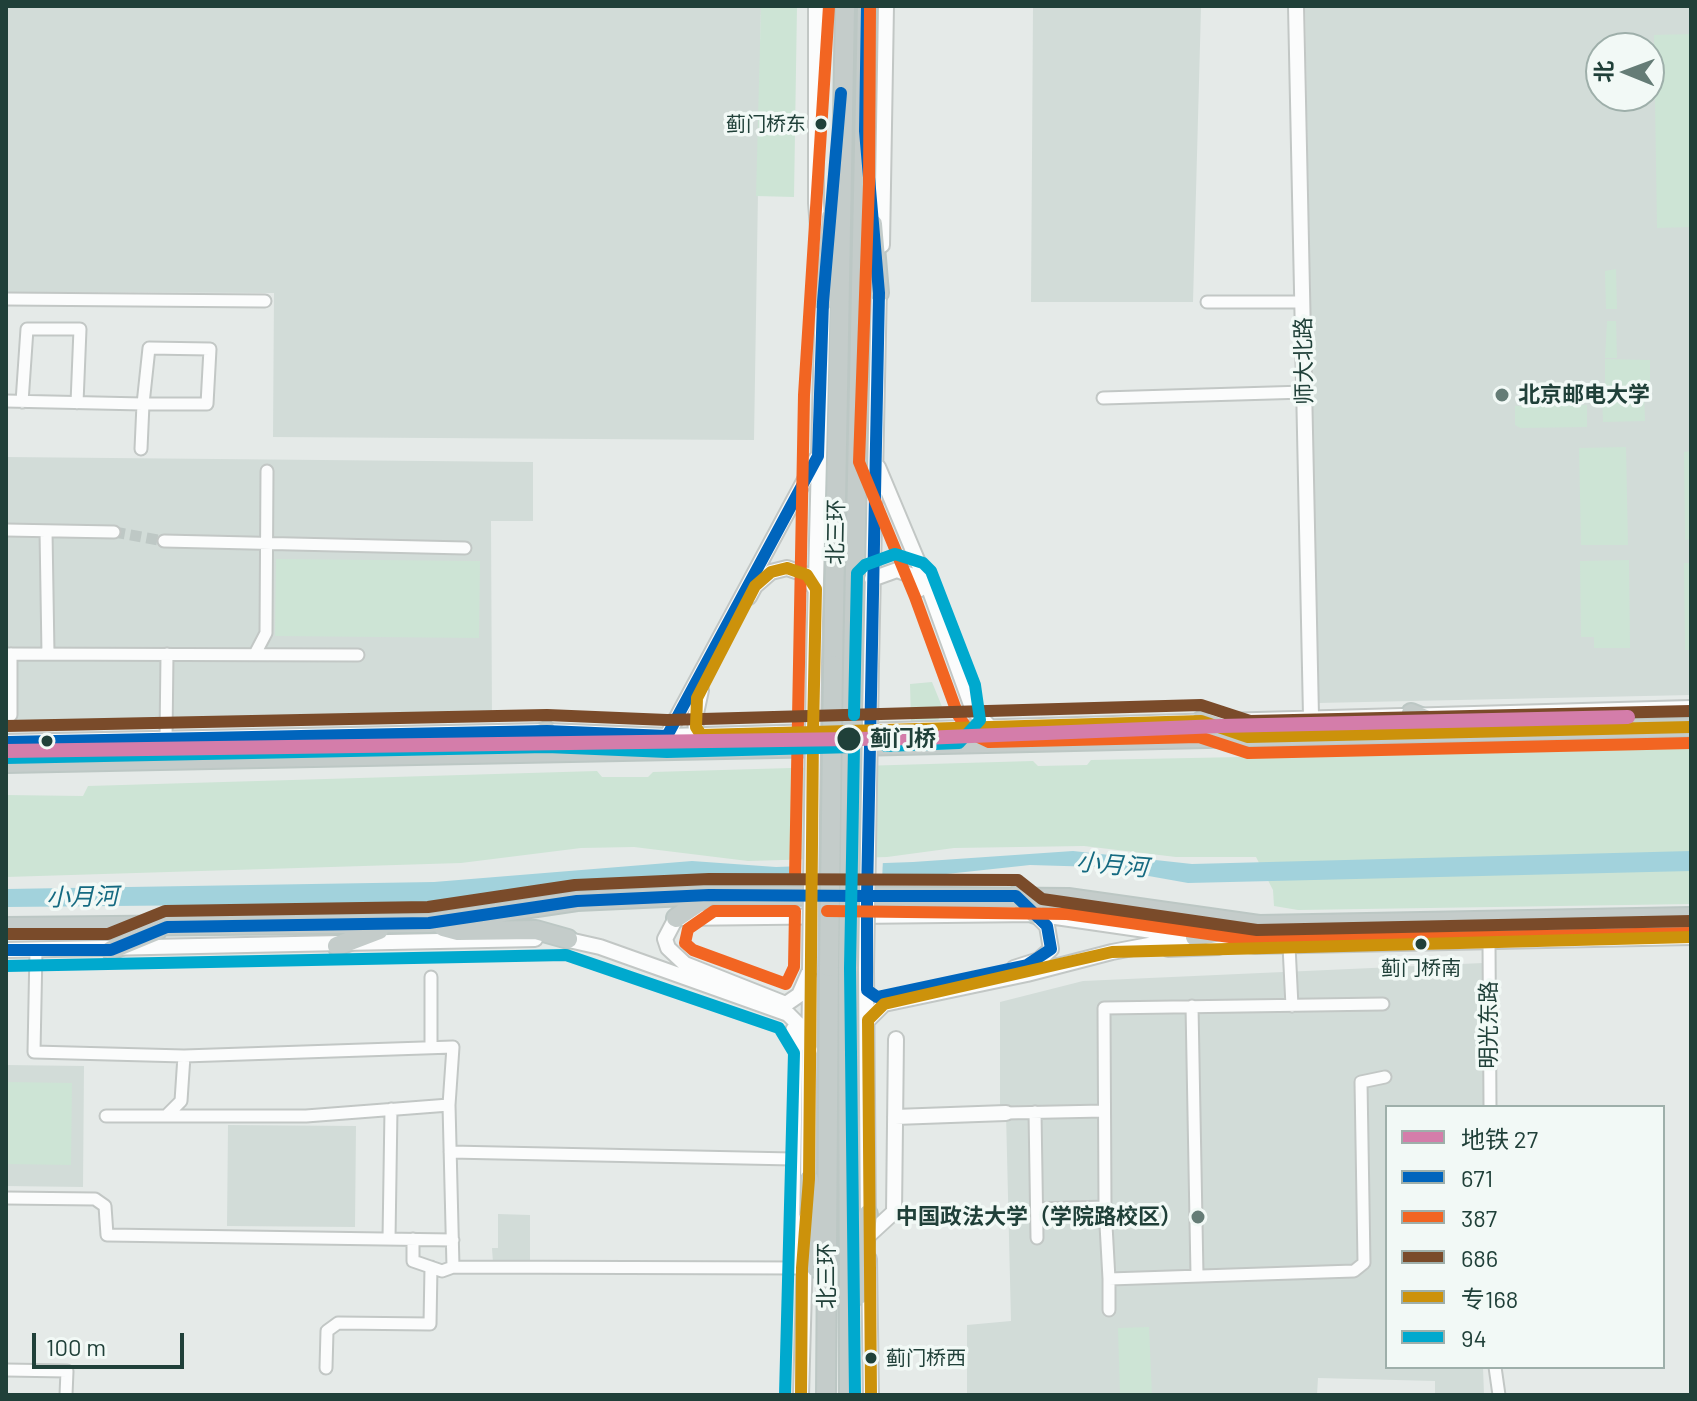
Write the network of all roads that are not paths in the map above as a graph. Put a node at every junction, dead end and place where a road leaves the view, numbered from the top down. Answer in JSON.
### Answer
{"nodes":[{"id":1,"x":816,"y":6,"type":"edge"},
{"id":2,"x":845,"y":6,"type":"edge"},
{"id":3,"x":867,"y":6,"type":"edge"},
{"id":4,"x":886,"y":6,"type":"edge"},
{"id":5,"x":1296,"y":6,"type":"edge"},
{"id":6,"x":845,"y":50,"type":"junction"},
{"id":7,"x":865,"y":131,"type":"junction"},
{"id":8,"x":879,"y":293,"type":"junction"},
{"id":9,"x":6,"y":299,"type":"edge"},
{"id":10,"x":265,"y":301,"type":"dead end"},
{"id":11,"x":823,"y":302,"type":"junction"},
{"id":12,"x":1207,"y":302,"type":"dead end"},
{"id":13,"x":1303,"y":302,"type":"junction"},
{"id":14,"x":1305,"y":392,"type":"junction"},
{"id":15,"x":1103,"y":398,"type":"dead end"},
{"id":16,"x":6,"y":401,"type":"edge"},
{"id":17,"x":22,"y":402,"type":"junction"},
{"id":18,"x":77,"y":403,"type":"junction"},
{"id":19,"x":143,"y":404,"type":"junction"},
{"id":20,"x":141,"y":449,"type":"dead end"},
{"id":21,"x":818,"y":456,"type":"junction"},
{"id":22,"x":875,"y":459,"type":"junction"},
{"id":23,"x":267,"y":471,"type":"dead end"},
{"id":24,"x":6,"y":530,"type":"edge"},
{"id":25,"x":46,"y":531,"type":"junction"},
{"id":26,"x":114,"y":532,"type":"tunnel mouth"},
{"id":27,"x":164,"y":541,"type":"tunnel mouth"},
{"id":28,"x":267,"y":542,"type":"junction"},
{"id":29,"x":465,"y":548,"type":"dead end"},
{"id":30,"x":872,"y":579,"type":"junction"},
{"id":31,"x":816,"y":589,"type":"junction"},
{"id":32,"x":9,"y":654,"type":"edge"},
{"id":33,"x":48,"y":654,"type":"junction"},
{"id":34,"x":167,"y":654,"type":"junction"},
{"id":35,"x":255,"y":654,"type":"junction"},
{"id":36,"x":358,"y":655,"type":"dead end"},
{"id":37,"x":823,"y":664,"type":"junction"},
{"id":38,"x":862,"y":665,"type":"junction"},
{"id":39,"x":1691,"y":708,"type":"edge"},
{"id":40,"x":1411,"y":713,"type":"junction"},
{"id":41,"x":11,"y":715,"type":"dead end"},
{"id":42,"x":1311,"y":716,"type":"junction"},
{"id":43,"x":1201,"y":721,"type":"junction"},
{"id":44,"x":989,"y":726,"type":"junction"},
{"id":45,"x":1691,"y":727,"type":"edge"},
{"id":46,"x":954,"y":728,"type":"junction"},
{"id":47,"x":547,"y":731,"type":"junction"},
{"id":48,"x":1460,"y":734,"type":"junction"},
{"id":49,"x":701,"y":735,"type":"junction"},
{"id":50,"x":667,"y":736,"type":"junction"},
{"id":51,"x":1248,"y":737,"type":"junction"},
{"id":52,"x":166,"y":739,"type":"junction"},
{"id":53,"x":6,"y":742,"type":"edge"},
{"id":54,"x":937,"y":745,"type":"junction"},
{"id":55,"x":644,"y":748,"type":"junction"},
{"id":56,"x":737,"y":748,"type":"junction"},
{"id":57,"x":495,"y":751,"type":"junction"},
{"id":58,"x":6,"y":763,"type":"edge"},
{"id":59,"x":709,"y":895,"type":"junction"},
{"id":60,"x":1016,"y":896,"type":"junction"},
{"id":61,"x":1035,"y":914,"type":"junction"},
{"id":62,"x":1691,"y":917,"type":"edge"},
{"id":63,"x":676,"y":918,"type":"junction"},
{"id":64,"x":429,"y":923,"type":"junction"},
{"id":65,"x":394,"y":924,"type":"junction"},
{"id":66,"x":1259,"y":925,"type":"junction"},
{"id":67,"x":6,"y":927,"type":"edge"},
{"id":68,"x":167,"y":927,"type":"junction"},
{"id":69,"x":1195,"y":937,"type":"junction"},
{"id":70,"x":1691,"y":937,"type":"edge"},
{"id":71,"x":568,"y":939,"type":"junction"},
{"id":72,"x":1489,"y":943,"type":"junction"},
{"id":73,"x":337,"y":946,"type":"junction"},
{"id":74,"x":1256,"y":946,"type":"junction"},
{"id":75,"x":1289,"y":946,"type":"junction"},
{"id":76,"x":6,"y":950,"type":"edge"},
{"id":77,"x":36,"y":950,"type":"junction"},
{"id":78,"x":111,"y":950,"type":"junction"},
{"id":79,"x":1112,"y":952,"type":"junction"},
{"id":80,"x":838,"y":968,"type":"junction"},
{"id":81,"x":431,"y":977,"type":"dead end"},
{"id":82,"x":867,"y":990,"type":"junction"},
{"id":83,"x":1383,"y":1004,"type":"dead end"},
{"id":84,"x":1192,"y":1006,"type":"junction"},
{"id":85,"x":1292,"y":1006,"type":"junction"},
{"id":86,"x":868,"y":1020,"type":"junction"},
{"id":87,"x":792,"y":1029,"type":"dead end"},
{"id":88,"x":896,"y":1039,"type":"dead end"},
{"id":89,"x":431,"y":1047,"type":"junction"},
{"id":90,"x":810,"y":1050,"type":"junction"},
{"id":91,"x":184,"y":1056,"type":"junction"},
{"id":92,"x":1385,"y":1077,"type":"dead end"},
{"id":93,"x":449,"y":1105,"type":"junction"},
{"id":94,"x":1490,"y":1105,"type":"edge"},
{"id":95,"x":391,"y":1109,"type":"junction"},
{"id":96,"x":1104,"y":1111,"type":"junction"},
{"id":97,"x":1035,"y":1112,"type":"junction"},
{"id":98,"x":1006,"y":1113,"type":"joint"},
{"id":99,"x":106,"y":1116,"type":"dead end"},
{"id":100,"x":166,"y":1116,"type":"junction"},
{"id":101,"x":895,"y":1117,"type":"junction"},
{"id":102,"x":450,"y":1152,"type":"junction"},
{"id":103,"x":793,"y":1159,"type":"junction"},
{"id":104,"x":809,"y":1179,"type":"junction"},
{"id":105,"x":6,"y":1198,"type":"edge"},
{"id":106,"x":1105,"y":1207,"type":"junction"},
{"id":107,"x":1037,"y":1209,"type":"junction"},
{"id":108,"x":868,"y":1214,"type":"junction"},
{"id":109,"x":869,"y":1235,"type":"junction"},
{"id":110,"x":1037,"y":1238,"type":"dead end"},
{"id":111,"x":389,"y":1239,"type":"junction"},
{"id":112,"x":413,"y":1239,"type":"junction"},
{"id":113,"x":453,"y":1240,"type":"junction"},
{"id":114,"x":431,"y":1267,"type":"junction"},
{"id":115,"x":453,"y":1267,"type":"junction"},
{"id":116,"x":802,"y":1268,"type":"junction"},
{"id":117,"x":1197,"y":1275,"type":"junction"},
{"id":118,"x":1109,"y":1279,"type":"junction"},
{"id":119,"x":1109,"y":1310,"type":"dead end"},
{"id":120,"x":326,"y":1368,"type":"dead end"},
{"id":121,"x":1495,"y":1369,"type":"edge"},
{"id":122,"x":6,"y":1370,"type":"edge"},
{"id":123,"x":826,"y":1376,"type":"junction"},
{"id":124,"x":850,"y":1386,"type":"edge"},
{"id":125,"x":66,"y":1395,"type":"edge"},
{"id":126,"x":801,"y":1395,"type":"edge"},
{"id":127,"x":826,"y":1395,"type":"edge"},
{"id":128,"x":871,"y":1395,"type":"edge"},
{"id":129,"x":1499,"y":1395,"type":"edge"}],
"edges":[{"from":1,"to":11,"type":"street"},
{"from":2,"to":6,"type":"highway","name":"北三环"},
{"from":3,"to":7,"type":"highway","name":"北三环"},
{"from":4,"to":8,"type":"street"},
{"from":5,"to":13,"type":"street","name":"师大北路"},
{"from":6,"to":11,"type":"highway"},
{"from":6,"to":37,"type":"highway","name":"北三环"},
{"from":7,"to":8,"type":"highway"},
{"from":7,"to":38,"type":"highway","name":"北三环"},
{"from":8,"to":22,"type":"street"},
{"from":9,"to":10,"type":"street"},
{"from":11,"to":21,"type":"street"},
{"from":12,"to":13,"type":"street"},
{"from":13,"to":14,"type":"street","name":"师大北路"},
{"from":14,"to":15,"type":"street"},
{"from":14,"to":42,"type":"street","name":"师大北路"},
{"from":16,"to":17,"type":"street"},
{"from":17,"to":18,"type":"street"},
{"from":17,"to":18,"type":"street"},
{"from":18,"to":19,"type":"street"},
{"from":19,"to":19,"type":"street"},
{"from":19,"to":20,"type":"street"},
{"from":21,"to":31,"type":"street"},
{"from":21,"to":50,"type":"street"},
{"from":22,"to":30,"type":"street"},
{"from":22,"to":44,"type":"street"},
{"from":23,"to":28,"type":"street"},
{"from":24,"to":25,"type":"street"},
{"from":25,"to":26,"type":"street"},
{"from":25,"to":33,"type":"street"},
{"from":27,"to":28,"type":"street"},
{"from":28,"to":29,"type":"street"},
{"from":28,"to":35,"type":"street"},
{"from":30,"to":38,"type":"street"},
{"from":30,"to":46,"type":"street"},
{"from":31,"to":37,"type":"street"},
{"from":31,"to":49,"type":"street"},
{"from":32,"to":33,"type":"street"},
{"from":32,"to":41,"type":"street"},
{"from":33,"to":34,"type":"street"},
{"from":34,"to":35,"type":"street"},
{"from":34,"to":52,"type":"street"},
{"from":35,"to":36,"type":"street"},
{"from":37,"to":80,"type":"highway","name":"北三环","bridge":true},
{"from":38,"to":80,"type":"highway","name":"北三环","bridge":true},
{"from":39,"to":40,"type":"street"},
{"from":40,"to":42,"type":"street"},
{"from":40,"to":48,"type":"highway"},
{"from":42,"to":43,"type":"street"},
{"from":43,"to":44,"type":"street"},
{"from":43,"to":51,"type":"highway"},
{"from":44,"to":46,"type":"street"},
{"from":45,"to":48,"type":"highway"},
{"from":46,"to":49,"type":"street"},
{"from":46,"to":54,"type":"highway"},
{"from":47,"to":50,"type":"street"},
{"from":47,"to":52,"type":"street"},
{"from":47,"to":57,"type":"highway"},
{"from":48,"to":51,"type":"highway"},
{"from":49,"to":50,"type":"street"},
{"from":49,"to":56,"type":"highway"},
{"from":50,"to":55,"type":"highway"},
{"from":51,"to":54,"type":"highway"},
{"from":52,"to":53,"type":"street"},
{"from":54,"to":56,"type":"highway"},
{"from":55,"to":56,"type":"highway"},
{"from":55,"to":57,"type":"highway"},
{"from":57,"to":58,"type":"highway"},
{"from":59,"to":60,"type":"highway"},
{"from":59,"to":63,"type":"highway"},
{"from":59,"to":64,"type":"highway"},
{"from":60,"to":61,"type":"highway"},
{"from":60,"to":66,"type":"highway"},
{"from":61,"to":63,"type":"street"},
{"from":61,"to":69,"type":"street"},
{"from":61,"to":82,"type":"street"},
{"from":62,"to":66,"type":"highway"},
{"from":63,"to":80,"type":"street"},
{"from":64,"to":65,"type":"highway"},
{"from":64,"to":71,"type":"highway"},
{"from":65,"to":68,"type":"highway"},
{"from":65,"to":73,"type":"highway"},
{"from":66,"to":69,"type":"highway"},
{"from":67,"to":68,"type":"highway"},
{"from":68,"to":78,"type":"highway"},
{"from":69,"to":74,"type":"street"},
{"from":69,"to":79,"type":"street"},
{"from":70,"to":72,"type":"street"},
{"from":71,"to":73,"type":"street"},
{"from":71,"to":90,"type":"street"},
{"from":72,"to":75,"type":"street"},
{"from":72,"to":94,"type":"street","name":"明光东路"},
{"from":73,"to":78,"type":"street"},
{"from":74,"to":75,"type":"street"},
{"from":74,"to":79,"type":"street"},
{"from":75,"to":85,"type":"street"},
{"from":76,"to":77,"type":"street"},
{"from":77,"to":78,"type":"street"},
{"from":77,"to":91,"type":"street"},
{"from":79,"to":86,"type":"street"},
{"from":80,"to":82,"type":"street"},
{"from":80,"to":90,"type":"street"},
{"from":80,"to":123,"type":"highway","name":"北三环"},
{"from":80,"to":124,"type":"highway","name":"北三环"},
{"from":81,"to":89,"type":"street"},
{"from":82,"to":86,"type":"street"},
{"from":83,"to":85,"type":"street"},
{"from":84,"to":85,"type":"street"},
{"from":84,"to":96,"type":"street"},
{"from":84,"to":117,"type":"street"},
{"from":86,"to":108,"type":"street"},
{"from":87,"to":103,"type":"street"},
{"from":88,"to":101,"type":"street"},
{"from":89,"to":91,"type":"street"},
{"from":89,"to":93,"type":"street"},
{"from":90,"to":104,"type":"street"},
{"from":91,"to":100,"type":"street"},
{"from":92,"to":117,"type":"street"},
{"from":93,"to":95,"type":"street"},
{"from":93,"to":102,"type":"street"},
{"from":95,"to":100,"type":"street"},
{"from":95,"to":111,"type":"street"},
{"from":96,"to":97,"type":"street"},
{"from":96,"to":106,"type":"street"},
{"from":97,"to":98,"type":"street"},
{"from":97,"to":107,"type":"street"},
{"from":98,"to":101,"type":"street"},
{"from":99,"to":100,"type":"street"},
{"from":101,"to":109,"type":"street"},
{"from":102,"to":103,"type":"street"},
{"from":102,"to":113,"type":"street"},
{"from":103,"to":116,"type":"street"},
{"from":104,"to":116,"type":"street"},
{"from":104,"to":123,"type":"highway"},
{"from":105,"to":111,"type":"street"},
{"from":106,"to":107,"type":"street"},
{"from":106,"to":118,"type":"street"},
{"from":107,"to":110,"type":"street"},
{"from":108,"to":109,"type":"street"},
{"from":108,"to":124,"type":"highway"},
{"from":109,"to":128,"type":"street"},
{"from":111,"to":112,"type":"street"},
{"from":112,"to":113,"type":"street"},
{"from":112,"to":114,"type":"street"},
{"from":113,"to":115,"type":"street"},
{"from":114,"to":115,"type":"street"},
{"from":114,"to":120,"type":"street"},
{"from":115,"to":116,"type":"street"},
{"from":116,"to":126,"type":"street"},
{"from":117,"to":118,"type":"street"},
{"from":118,"to":119,"type":"street"},
{"from":121,"to":129,"type":"street"},
{"from":122,"to":125,"type":"street"},
{"from":123,"to":127,"type":"highway","name":"北三环"}]}
